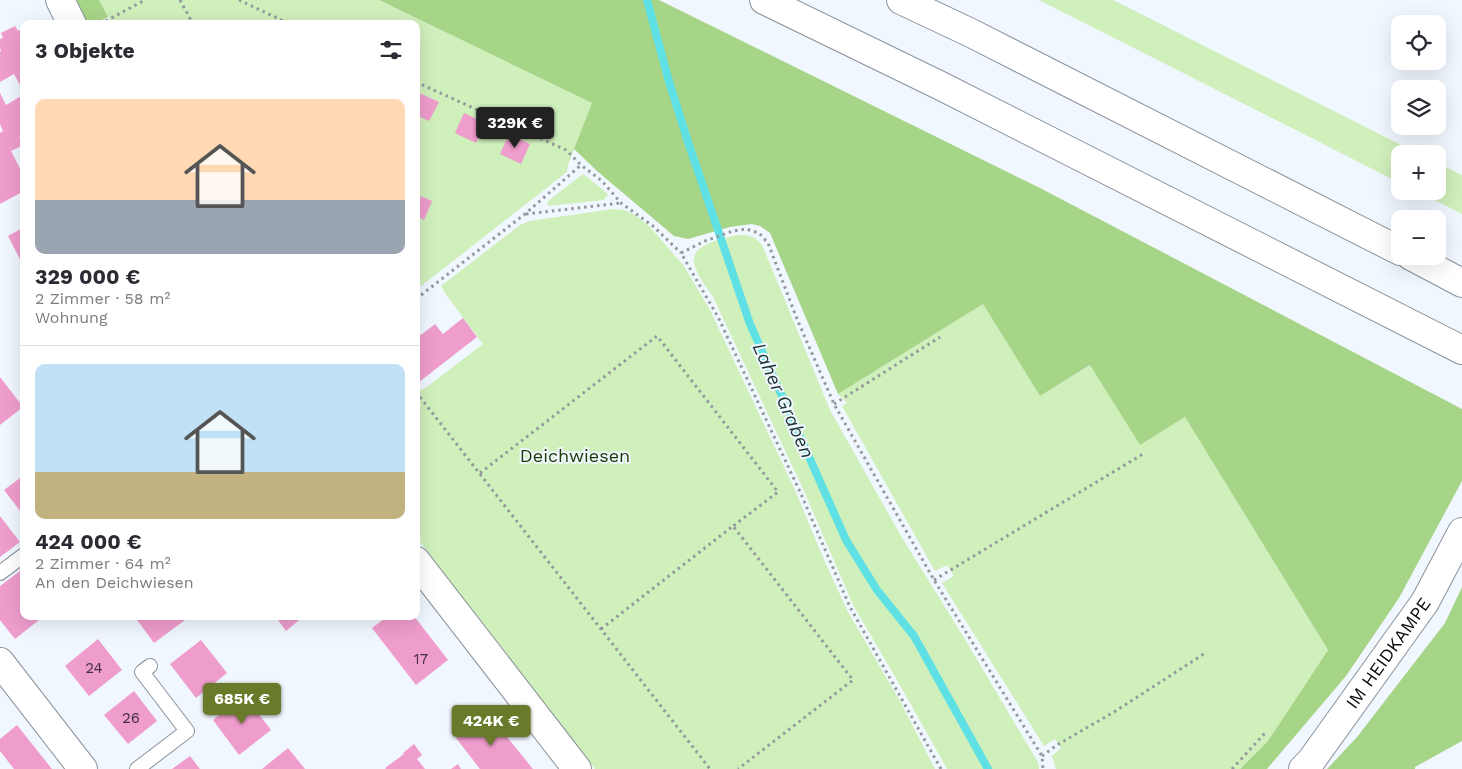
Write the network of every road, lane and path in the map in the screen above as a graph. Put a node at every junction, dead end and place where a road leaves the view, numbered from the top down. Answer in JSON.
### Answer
{"nodes":[{"id":1,"x":60,"y":0,"type":"edge"},
{"id":2,"x":145,"y":0,"type":"edge"},
{"id":3,"x":180,"y":0,"type":"edge"},
{"id":4,"x":239,"y":0,"type":"edge"},
{"id":5,"x":764,"y":0,"type":"edge"},
{"id":6,"x":901,"y":0,"type":"edge"},
{"id":7,"x":70,"y":20,"type":"edge"},
{"id":8,"x":108,"y":20,"type":"edge"},
{"id":9,"x":190,"y":20,"type":"edge"},
{"id":10,"x":282,"y":20,"type":"edge"},
{"id":11,"x":420,"y":84,"type":"edge"},
{"id":12,"x":581,"y":165,"type":"junction"},
{"id":13,"x":621,"y":202,"type":"junction"},
{"id":14,"x":525,"y":214,"type":"junction"},
{"id":15,"x":1391,"y":246,"type":"edge"},
{"id":16,"x":681,"y":253,"type":"junction"},
{"id":17,"x":1428,"y":265,"type":"edge"},
{"id":18,"x":1462,"y":283,"type":"edge"},
{"id":19,"x":420,"y":296,"type":"edge"},
{"id":20,"x":940,"y":337,"type":"dead end"},
{"id":21,"x":1462,"y":350,"type":"edge"},
{"id":22,"x":420,"y":397,"type":"edge"},
{"id":23,"x":834,"y":404,"type":"junction"},
{"id":24,"x":1143,"y":454,"type":"dead end"},
{"id":25,"x":480,"y":473,"type":"junction"},
{"id":26,"x":733,"y":526,"type":"junction"},
{"id":27,"x":1462,"y":532,"type":"edge"},
{"id":28,"x":20,"y":557,"type":"edge"},
{"id":29,"x":420,"y":566,"type":"edge"},
{"id":30,"x":0,"y":573,"type":"edge"},
{"id":31,"x":934,"y":580,"type":"junction"},
{"id":32,"x":601,"y":629,"type":"junction"},
{"id":33,"x":1207,"y":652,"type":"dead end"},
{"id":34,"x":0,"y":662,"type":"edge"},
{"id":35,"x":150,"y":666,"type":"dead end"},
{"id":36,"x":1266,"y":731,"type":"dead end"},
{"id":37,"x":1042,"y":756,"type":"junction"},
{"id":38,"x":83,"y":769,"type":"edge"},
{"id":39,"x":137,"y":769,"type":"edge"},
{"id":40,"x":577,"y":769,"type":"edge"},
{"id":41,"x":710,"y":769,"type":"edge"},
{"id":42,"x":738,"y":769,"type":"edge"},
{"id":43,"x":942,"y":769,"type":"edge"},
{"id":44,"x":1043,"y":769,"type":"edge"},
{"id":45,"x":1232,"y":769,"type":"edge"},
{"id":46,"x":1303,"y":769,"type":"edge"}],
"edges":[{"from":1,"to":7,"type":"main road"},
{"from":2,"to":8,"type":"path"},
{"from":3,"to":9,"type":"path"},
{"from":4,"to":10,"type":"path"},
{"from":5,"to":21,"type":"main road"},
{"from":6,"to":15,"type":"main road"},
{"from":11,"to":12,"type":"path"},
{"from":12,"to":13,"type":"path"},
{"from":12,"to":14,"type":"path"},
{"from":13,"to":14,"type":"path"},
{"from":13,"to":16,"type":"path"},
{"from":14,"to":19,"type":"path"},
{"from":16,"to":23,"type":"path"},
{"from":16,"to":43,"type":"path"},
{"from":17,"to":18,"type":"main road"},
{"from":20,"to":23,"type":"path"},
{"from":22,"to":25,"type":"path"},
{"from":23,"to":31,"type":"path"},
{"from":24,"to":31,"type":"path"},
{"from":25,"to":26,"type":"path"},
{"from":25,"to":32,"type":"path"},
{"from":26,"to":32,"type":"path"},
{"from":26,"to":42,"type":"path"},
{"from":27,"to":46,"type":"main road","name":"IM HEIDKAMPE"},
{"from":28,"to":30,"type":"lane"},
{"from":29,"to":40,"type":"main road"},
{"from":31,"to":37,"type":"path"},
{"from":32,"to":41,"type":"path"},
{"from":33,"to":37,"type":"path"},
{"from":34,"to":38,"type":"main road"},
{"from":35,"to":39,"type":"lane"},
{"from":36,"to":45,"type":"path"},
{"from":37,"to":44,"type":"path"}]}
